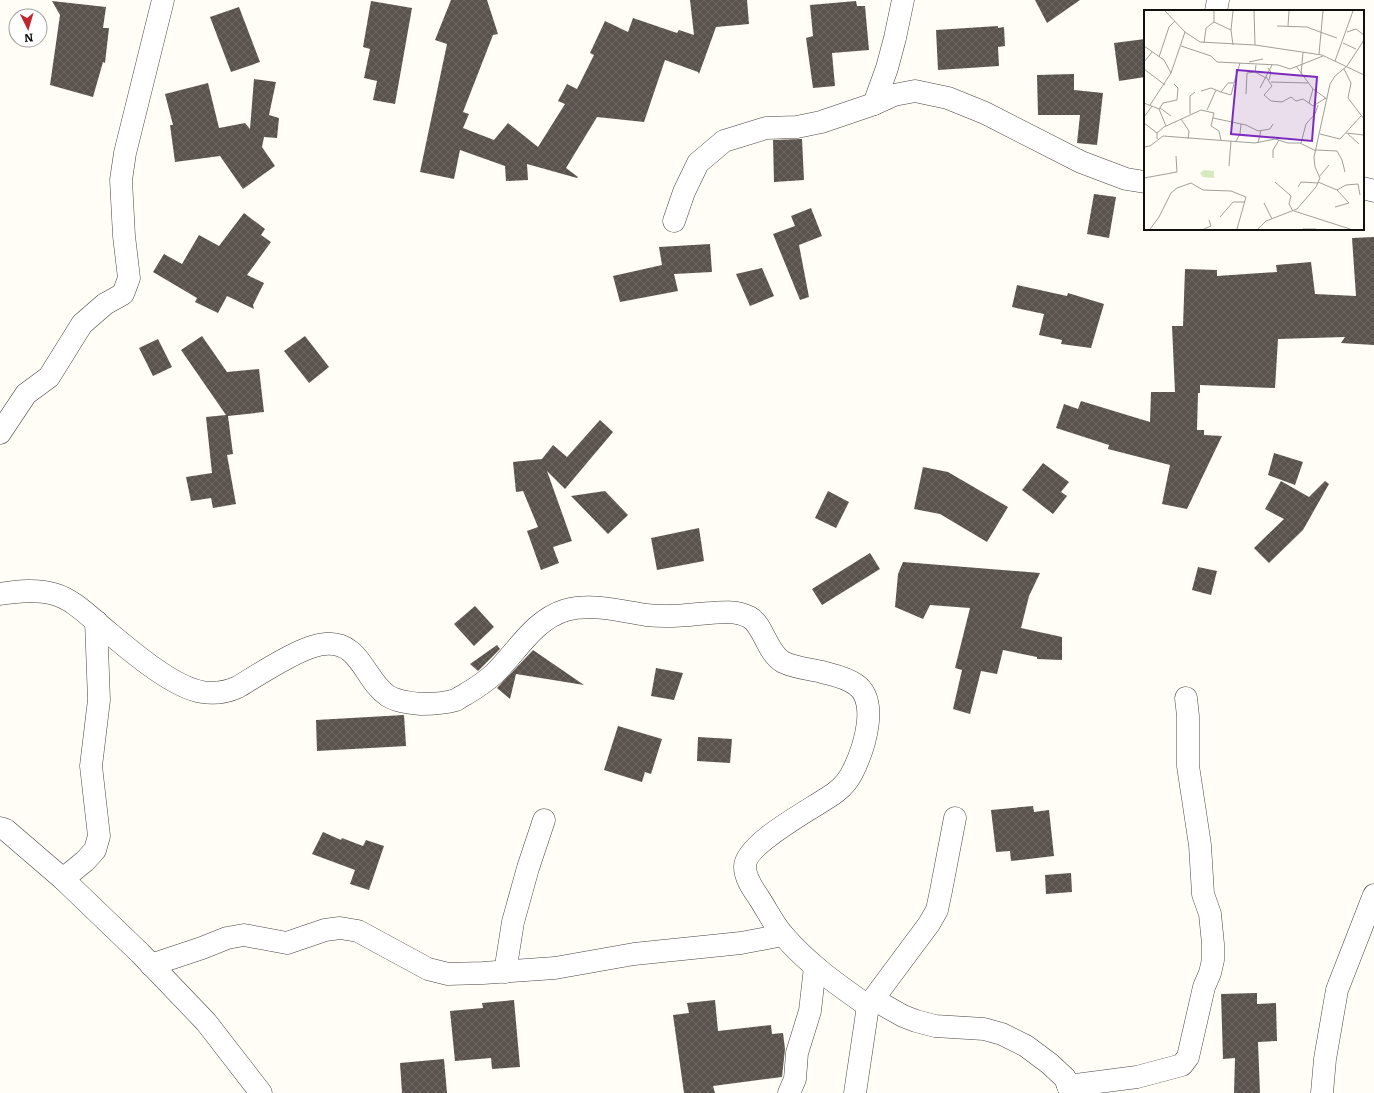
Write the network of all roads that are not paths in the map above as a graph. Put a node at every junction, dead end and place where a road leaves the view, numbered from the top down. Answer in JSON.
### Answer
{"nodes":[{"id":1,"x":163,"y":0,"type":"edge"},
{"id":2,"x":903,"y":0,"type":"edge"},
{"id":3,"x":1218,"y":0,"type":"edge"},
{"id":4,"x":1216,"y":10,"type":"edge"},
{"id":5,"x":874,"y":104,"type":"junction"},
{"id":6,"x":1144,"y":182,"type":"edge"},
{"id":7,"x":1364,"y":188,"type":"edge"},
{"id":8,"x":1374,"y":191,"type":"edge"},
{"id":9,"x":674,"y":221,"type":"dead end"},
{"id":10,"x":0,"y":433,"type":"edge"},
{"id":11,"x":0,"y":594,"type":"edge"},
{"id":12,"x":96,"y":621,"type":"junction"},
{"id":13,"x":1186,"y":698,"type":"dead end"},
{"id":14,"x":956,"y":818,"type":"dead end"},
{"id":15,"x":544,"y":820,"type":"dead end"},
{"id":16,"x":0,"y":828,"type":"edge"},
{"id":17,"x":63,"y":879,"type":"junction"},
{"id":18,"x":1374,"y":895,"type":"edge"},
{"id":19,"x":782,"y":935,"type":"junction"},
{"id":20,"x":151,"y":965,"type":"junction"},
{"id":21,"x":815,"y":967,"type":"junction"},
{"id":22,"x":505,"y":972,"type":"junction"},
{"id":23,"x":870,"y":1003,"type":"junction"},
{"id":24,"x":1070,"y":1090,"type":"edge"},
{"id":25,"x":261,"y":1093,"type":"edge"},
{"id":26,"x":789,"y":1093,"type":"edge"},
{"id":27,"x":855,"y":1093,"type":"edge"},
{"id":28,"x":1322,"y":1093,"type":"edge"}],
"edges":[{"from":1,"to":10,"type":"street"},
{"from":2,"to":5,"type":"street"},
{"from":3,"to":4,"type":"street"},
{"from":5,"to":6,"type":"street"},
{"from":5,"to":9,"type":"street"},
{"from":7,"to":8,"type":"street"},
{"from":11,"to":12,"type":"street"},
{"from":12,"to":17,"type":"street"},
{"from":12,"to":19,"type":"street"},
{"from":13,"to":24,"type":"street"},
{"from":14,"to":23,"type":"street"},
{"from":15,"to":22,"type":"street"},
{"from":16,"to":17,"type":"street"},
{"from":17,"to":20,"type":"street"},
{"from":18,"to":28,"type":"street"},
{"from":19,"to":21,"type":"street"},
{"from":19,"to":22,"type":"street"},
{"from":20,"to":22,"type":"street"},
{"from":20,"to":25,"type":"street"},
{"from":21,"to":23,"type":"street"},
{"from":21,"to":26,"type":"street"},
{"from":23,"to":24,"type":"street"},
{"from":23,"to":27,"type":"street"}]}
